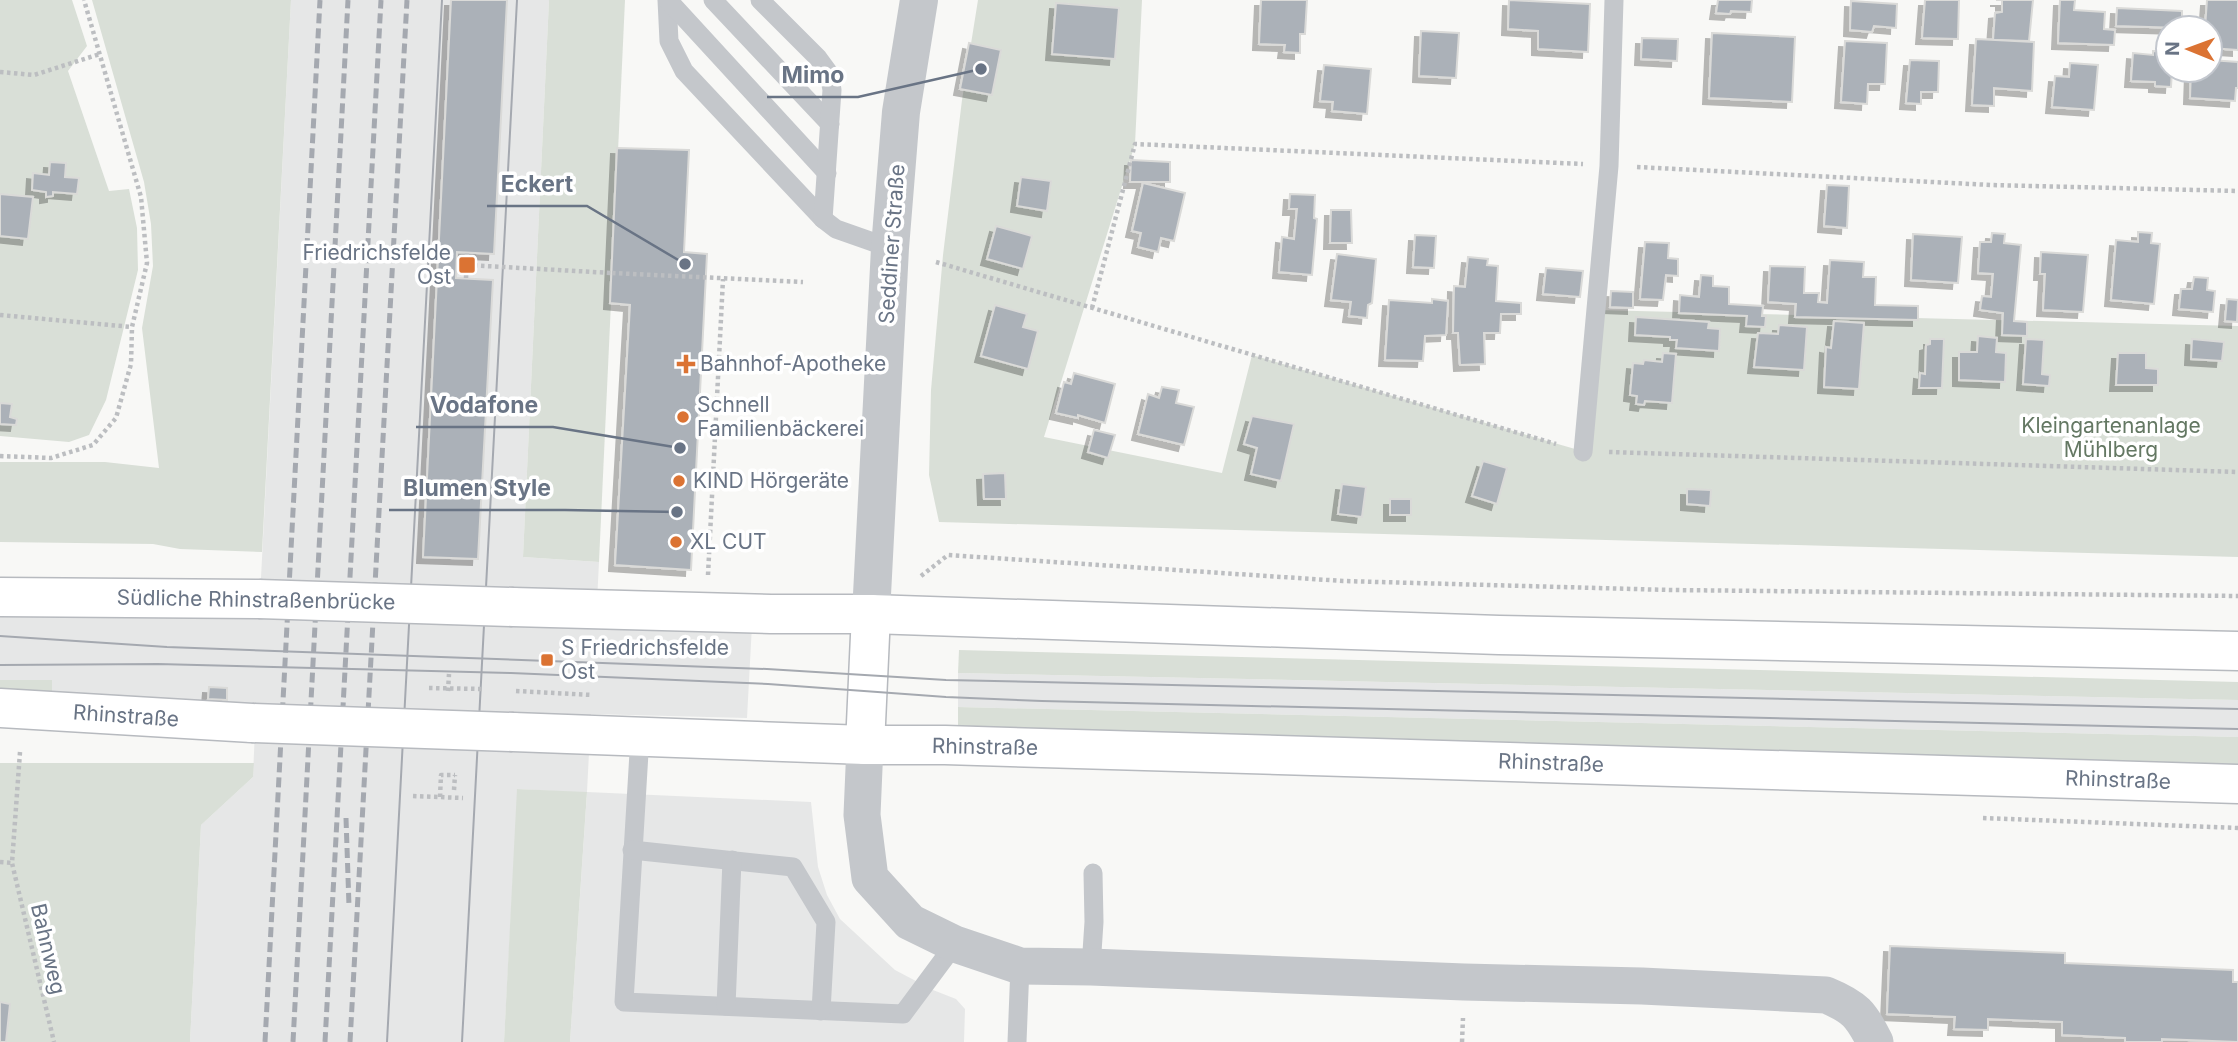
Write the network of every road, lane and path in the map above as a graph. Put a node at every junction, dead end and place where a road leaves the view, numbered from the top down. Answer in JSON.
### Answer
{"nodes":[{"id":1,"x":84,"y":0,"type":"edge"},
{"id":2,"x":668,"y":0,"type":"edge"},
{"id":3,"x":713,"y":0,"type":"edge"},
{"id":4,"x":760,"y":0,"type":"edge"},
{"id":5,"x":919,"y":0,"type":"edge"},
{"id":6,"x":1614,"y":0,"type":"edge"},
{"id":7,"x":100,"y":54,"type":"junction"},
{"id":8,"x":0,"y":72,"type":"edge"},
{"id":9,"x":830,"y":124,"type":"junction"},
{"id":10,"x":827,"y":173,"type":"junction"},
{"id":11,"x":823,"y":219,"type":"junction"},
{"id":12,"x":890,"y":248,"type":"junction"},
{"id":13,"x":467,"y":253,"type":"dead end"},
{"id":14,"x":467,"y":265,"type":"junction"},
{"id":15,"x":466,"y":278,"type":"dead end"},
{"id":16,"x":723,"y":279,"type":"junction"},
{"id":17,"x":803,"y":282,"type":"dead end"},
{"id":18,"x":0,"y":315,"type":"edge"},
{"id":19,"x":132,"y":327,"type":"junction"},
{"id":20,"x":1583,"y":452,"type":"dead end"},
{"id":21,"x":0,"y":456,"type":"edge"},
{"id":22,"x":948,"y":555,"type":"dead end"},
{"id":23,"x":708,"y":580,"type":"dead end"},
{"id":24,"x":2238,"y":596,"type":"edge"},
{"id":25,"x":0,"y":597,"type":"edge"},
{"id":26,"x":871,"y":614,"type":"junction"},
{"id":27,"x":2238,"y":652,"type":"edge"},
{"id":28,"x":0,"y":708,"type":"edge"},
{"id":29,"x":640,"y":736,"type":"junction"},
{"id":30,"x":865,"y":745,"type":"junction"},
{"id":31,"x":20,"y":752,"type":"dead end"},
{"id":32,"x":456,"y":768,"type":"dead end"},
{"id":33,"x":455,"y":775,"type":"junction"},
{"id":34,"x":2238,"y":784,"type":"edge"},
{"id":35,"x":454,"y":790,"type":"dead end"},
{"id":36,"x":413,"y":796,"type":"dead end"},
{"id":37,"x":440,"y":797,"type":"junction"},
{"id":38,"x":463,"y":798,"type":"dead end"},
{"id":39,"x":632,"y":850,"type":"junction"},
{"id":40,"x":732,"y":860,"type":"junction"},
{"id":41,"x":0,"y":862,"type":"edge"},
{"id":42,"x":12,"y":863,"type":"junction"},
{"id":43,"x":1093,"y":873,"type":"dead end"},
{"id":44,"x":955,"y":944,"type":"junction"},
{"id":45,"x":1020,"y":966,"type":"junction"},
{"id":46,"x":1091,"y":967,"type":"junction"},
{"id":47,"x":726,"y":1006,"type":"junction"},
{"id":48,"x":821,"y":1011,"type":"junction"},
{"id":49,"x":54,"y":1042,"type":"edge"},
{"id":50,"x":1017,"y":1042,"type":"edge"},
{"id":51,"x":1875,"y":1042,"type":"edge"}],
"edges":[{"from":1,"to":7,"type":"path"},
{"from":2,"to":10,"type":"lane"},
{"from":2,"to":11,"type":"lane"},
{"from":3,"to":9,"type":"lane"},
{"from":4,"to":9,"type":"lane"},
{"from":5,"to":12,"type":"street","name":"Seddiner Straße"},
{"from":6,"to":20,"type":"lane"},
{"from":7,"to":8,"type":"path"},
{"from":7,"to":19,"type":"path"},
{"from":9,"to":10,"type":"lane"},
{"from":10,"to":11,"type":"lane"},
{"from":11,"to":12,"type":"lane"},
{"from":12,"to":26,"type":"street","name":"Seddiner Straße"},
{"from":13,"to":14,"type":"path"},
{"from":14,"to":15,"type":"path"},
{"from":14,"to":16,"type":"path","bridge":true},
{"from":16,"to":17,"type":"path"},
{"from":16,"to":23,"type":"path"},
{"from":18,"to":19,"type":"path"},
{"from":19,"to":21,"type":"path"},
{"from":22,"to":24,"type":"path"},
{"from":25,"to":26,"type":"main road","name":"Südliche Rhinstraßenbrücke","bridge":true},
{"from":26,"to":27,"type":"main road"},
{"from":26,"to":30,"type":"main road"},
{"from":28,"to":29,"type":"main road","name":"Rhinstraße","bridge":true},
{"from":29,"to":30,"type":"main road","name":"Rhinstraße"},
{"from":29,"to":39,"type":"lane"},
{"from":30,"to":34,"type":"main road","name":"Rhinstraße"},
{"from":30,"to":44,"type":"street"},
{"from":31,"to":42,"type":"path","name":"Bahnweg"},
{"from":32,"to":33,"type":"path"},
{"from":33,"to":35,"type":"path"},
{"from":33,"to":37,"type":"path"},
{"from":36,"to":37,"type":"path"},
{"from":37,"to":38,"type":"path"},
{"from":39,"to":40,"type":"lane"},
{"from":39,"to":47,"type":"lane"},
{"from":40,"to":47,"type":"lane"},
{"from":40,"to":48,"type":"lane"},
{"from":41,"to":42,"type":"path"},
{"from":42,"to":49,"type":"path","name":"Bahnweg"},
{"from":43,"to":46,"type":"lane"},
{"from":44,"to":45,"type":"street"},
{"from":44,"to":48,"type":"lane"},
{"from":45,"to":46,"type":"street"},
{"from":45,"to":50,"type":"lane"},
{"from":46,"to":51,"type":"street"},
{"from":47,"to":48,"type":"lane"}]}
